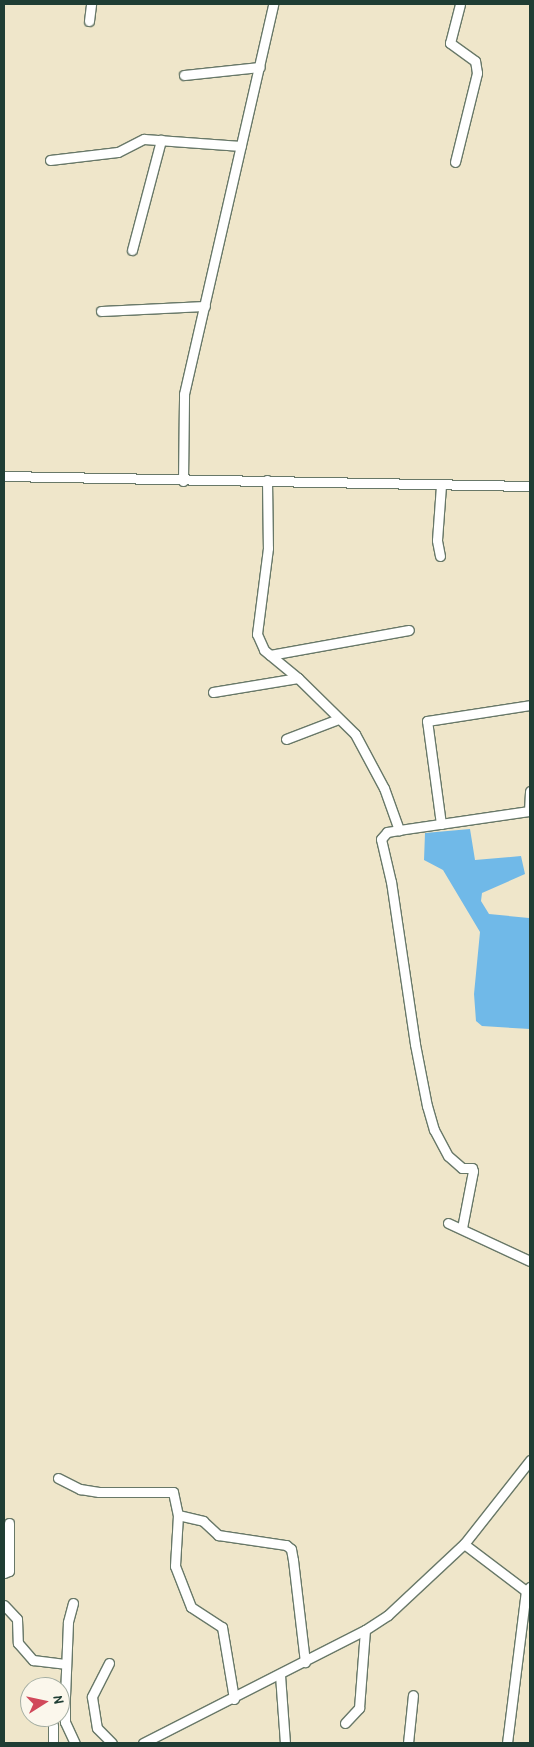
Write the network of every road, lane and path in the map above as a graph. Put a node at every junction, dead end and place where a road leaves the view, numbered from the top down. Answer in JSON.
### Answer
{"nodes":[{"id":1,"x":91,"y":4,"type":"edge"},
{"id":2,"x":273,"y":4,"type":"edge"},
{"id":3,"x":460,"y":4,"type":"edge"},
{"id":4,"x":90,"y":21,"type":"dead end"},
{"id":5,"x":260,"y":67,"type":"junction"},
{"id":6,"x":184,"y":75,"type":"dead end"},
{"id":7,"x":161,"y":140,"type":"junction"},
{"id":8,"x":241,"y":146,"type":"junction"},
{"id":9,"x":50,"y":160,"type":"dead end"},
{"id":10,"x":455,"y":162,"type":"dead end"},
{"id":11,"x":132,"y":250,"type":"dead end"},
{"id":12,"x":205,"y":306,"type":"junction"},
{"id":13,"x":102,"y":311,"type":"dead end"},
{"id":14,"x":4,"y":476,"type":"edge"},
{"id":15,"x":267,"y":480,"type":"junction"},
{"id":16,"x":183,"y":481,"type":"junction"},
{"id":17,"x":441,"y":485,"type":"junction"},
{"id":18,"x":530,"y":486,"type":"edge"},
{"id":19,"x":440,"y":556,"type":"dead end"},
{"id":20,"x":408,"y":630,"type":"dead end"},
{"id":21,"x":270,"y":655,"type":"junction"},
{"id":22,"x":298,"y":678,"type":"junction"},
{"id":23,"x":213,"y":692,"type":"dead end"},
{"id":24,"x":530,"y":705,"type":"edge"},
{"id":25,"x":338,"y":719,"type":"junction"},
{"id":26,"x":286,"y":739,"type":"dead end"},
{"id":27,"x":530,"y":791,"type":"edge"},
{"id":28,"x":530,"y":811,"type":"edge"},
{"id":29,"x":441,"y":824,"type":"junction"},
{"id":30,"x":399,"y":830,"type":"junction"},
{"id":31,"x":448,"y":1223,"type":"dead end"},
{"id":32,"x":462,"y":1228,"type":"junction"},
{"id":33,"x":530,"y":1261,"type":"edge"},
{"id":34,"x":530,"y":1460,"type":"edge"},
{"id":35,"x":58,"y":1478,"type":"dead end"},
{"id":36,"x":178,"y":1515,"type":"junction"},
{"id":37,"x":10,"y":1523,"type":"dead end"},
{"id":38,"x":464,"y":1544,"type":"junction"},
{"id":39,"x":4,"y":1573,"type":"edge"},
{"id":40,"x":528,"y":1589,"type":"edge"},
{"id":41,"x":73,"y":1603,"type":"dead end"},
{"id":42,"x":4,"y":1605,"type":"edge"},
{"id":43,"x":366,"y":1630,"type":"junction"},
{"id":44,"x":109,"y":1662,"type":"dead end"},
{"id":45,"x":305,"y":1662,"type":"junction"},
{"id":46,"x":65,"y":1664,"type":"junction"},
{"id":47,"x":280,"y":1675,"type":"junction"},
{"id":48,"x":413,"y":1695,"type":"dead end"},
{"id":49,"x":234,"y":1699,"type":"junction"},
{"id":50,"x":345,"y":1723,"type":"dead end"},
{"id":51,"x":53,"y":1727,"type":"edge"},
{"id":52,"x":53,"y":1743,"type":"edge"},
{"id":53,"x":75,"y":1743,"type":"edge"},
{"id":54,"x":112,"y":1743,"type":"edge"},
{"id":55,"x":143,"y":1743,"type":"edge"},
{"id":56,"x":285,"y":1743,"type":"edge"},
{"id":57,"x":408,"y":1743,"type":"edge"},
{"id":58,"x":507,"y":1743,"type":"edge"}],
"edges":[{"from":1,"to":4,"type":"street"},
{"from":2,"to":5,"type":"street"},
{"from":3,"to":10,"type":"street"},
{"from":5,"to":6,"type":"street"},
{"from":5,"to":8,"type":"street"},
{"from":7,"to":8,"type":"street"},
{"from":7,"to":9,"type":"street"},
{"from":7,"to":11,"type":"street"},
{"from":8,"to":12,"type":"street"},
{"from":12,"to":13,"type":"street"},
{"from":12,"to":16,"type":"street"},
{"from":14,"to":16,"type":"street"},
{"from":15,"to":16,"type":"street"},
{"from":15,"to":17,"type":"street"},
{"from":15,"to":21,"type":"street"},
{"from":17,"to":18,"type":"street"},
{"from":17,"to":19,"type":"street"},
{"from":20,"to":21,"type":"street"},
{"from":21,"to":22,"type":"street"},
{"from":22,"to":23,"type":"street"},
{"from":22,"to":25,"type":"street"},
{"from":24,"to":29,"type":"street"},
{"from":25,"to":26,"type":"street"},
{"from":25,"to":30,"type":"street"},
{"from":27,"to":28,"type":"street"},
{"from":28,"to":29,"type":"street"},
{"from":29,"to":30,"type":"street"},
{"from":30,"to":32,"type":"street"},
{"from":31,"to":32,"type":"street"},
{"from":32,"to":33,"type":"street"},
{"from":34,"to":38,"type":"street"},
{"from":35,"to":36,"type":"street"},
{"from":36,"to":45,"type":"street"},
{"from":36,"to":49,"type":"street"},
{"from":37,"to":39,"type":"street"},
{"from":38,"to":40,"type":"street"},
{"from":38,"to":43,"type":"street"},
{"from":40,"to":58,"type":"street"},
{"from":41,"to":46,"type":"street"},
{"from":42,"to":46,"type":"street"},
{"from":43,"to":45,"type":"street"},
{"from":43,"to":50,"type":"street"},
{"from":44,"to":54,"type":"street"},
{"from":45,"to":47,"type":"street"},
{"from":46,"to":53,"type":"street"},
{"from":47,"to":49,"type":"street"},
{"from":47,"to":56,"type":"street"},
{"from":48,"to":57,"type":"street"},
{"from":49,"to":55,"type":"street"},
{"from":51,"to":52,"type":"street"}]}
